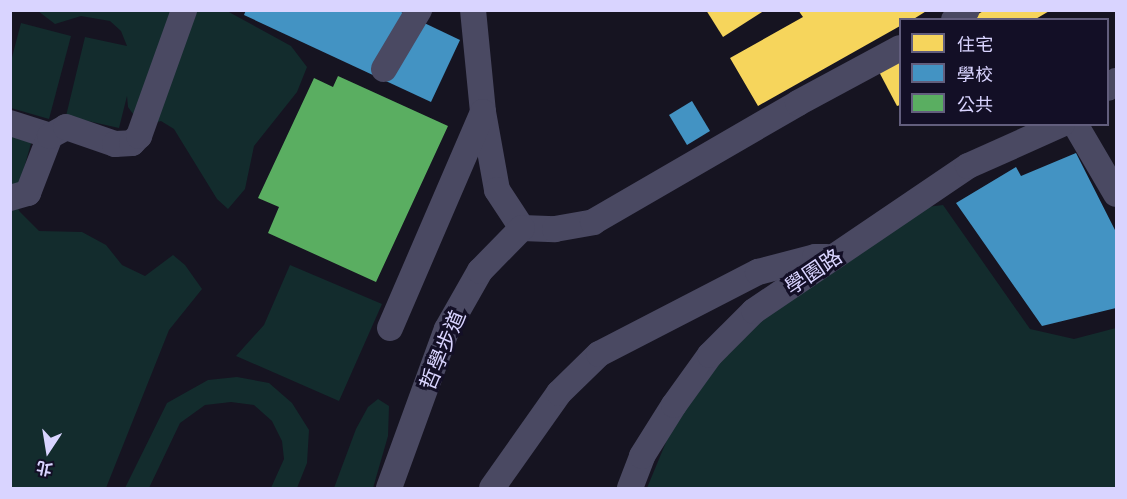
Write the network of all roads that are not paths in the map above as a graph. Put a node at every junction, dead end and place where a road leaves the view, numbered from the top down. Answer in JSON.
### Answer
{"nodes":[{"id":1,"x":184,"y":10,"type":"edge"},
{"id":2,"x":419,"y":10,"type":"edge"},
{"id":3,"x":473,"y":10,"type":"edge"},
{"id":4,"x":899,"y":49,"type":"edge"},
{"id":5,"x":384,"y":69,"type":"dead end"},
{"id":6,"x":483,"y":112,"type":"junction"},
{"id":7,"x":10,"y":123,"type":"edge"},
{"id":8,"x":1058,"y":126,"type":"edge"},
{"id":9,"x":1076,"y":126,"type":"edge"},
{"id":10,"x":50,"y":135,"type":"junction"},
{"id":11,"x":1116,"y":194,"type":"edge"},
{"id":12,"x":10,"y":198,"type":"edge"},
{"id":13,"x":522,"y":228,"type":"junction"},
{"id":14,"x":833,"y":258,"type":"junction"},
{"id":15,"x":390,"y":328,"type":"dead end"},
{"id":16,"x":389,"y":489,"type":"edge"},
{"id":17,"x":492,"y":489,"type":"edge"},
{"id":18,"x":630,"y":489,"type":"edge"}],
"edges":[{"from":1,"to":10,"type":"street"},
{"from":2,"to":5,"type":"street"},
{"from":3,"to":6,"type":"street"},
{"from":4,"to":13,"type":"street"},
{"from":6,"to":13,"type":"street"},
{"from":6,"to":15,"type":"street"},
{"from":7,"to":10,"type":"street"},
{"from":8,"to":14,"type":"street","name":"學園路"},
{"from":9,"to":11,"type":"street"},
{"from":10,"to":12,"type":"street"},
{"from":13,"to":16,"type":"street","name":"哲學步道"},
{"from":14,"to":17,"type":"street"},
{"from":14,"to":18,"type":"street","name":"學園路"}]}
